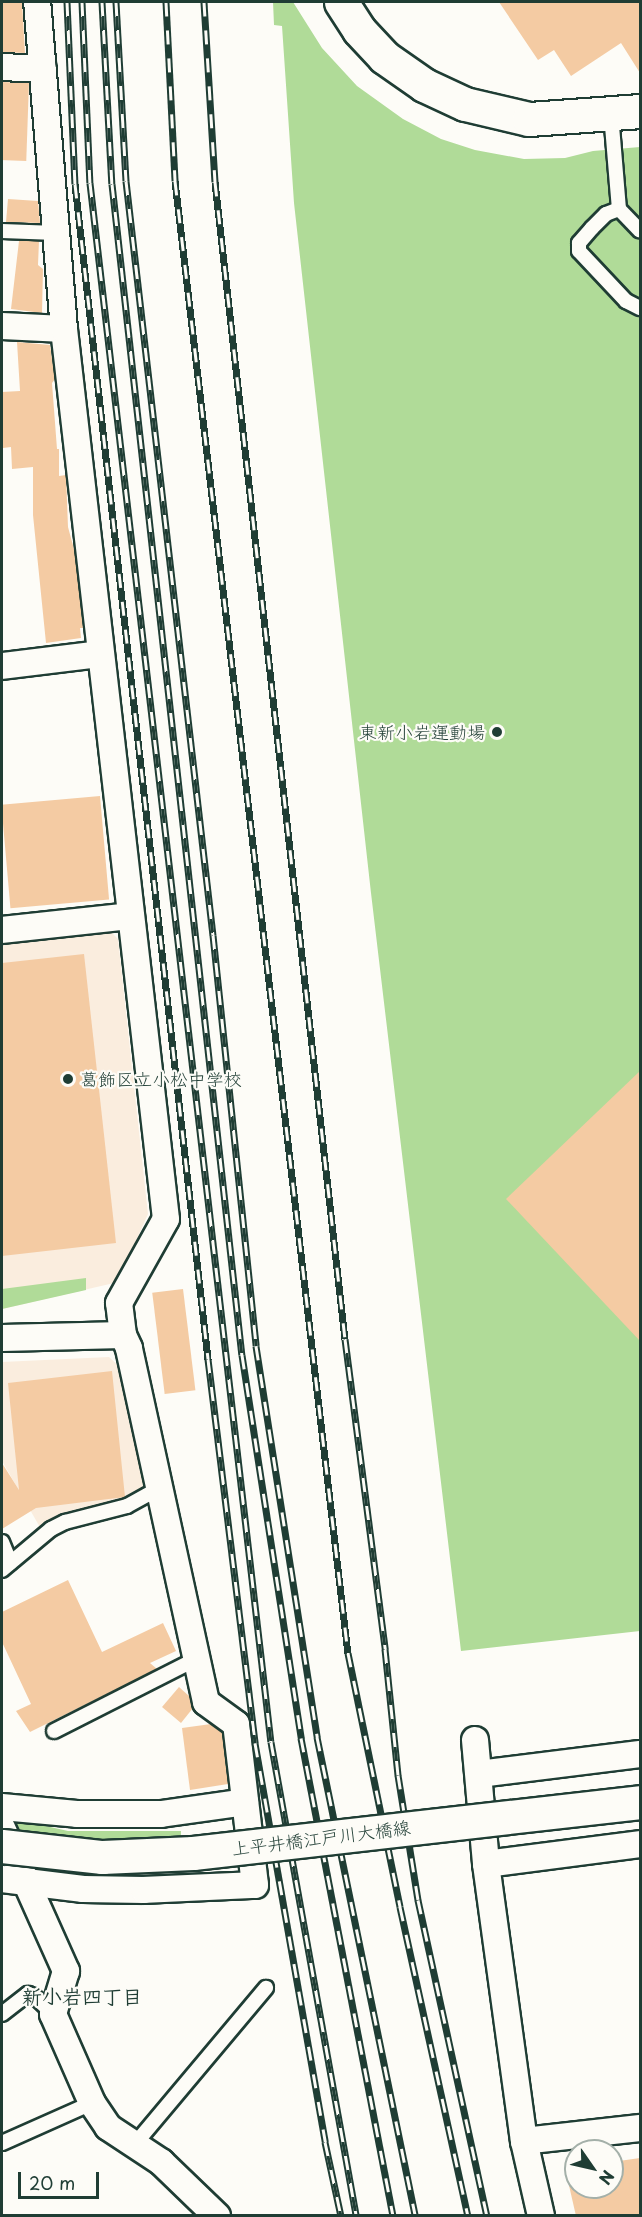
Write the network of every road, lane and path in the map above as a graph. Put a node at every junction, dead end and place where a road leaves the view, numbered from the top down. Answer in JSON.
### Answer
{"nodes":[{"id":1,"x":37,"y":2,"type":"edge"},
{"id":2,"x":341,"y":2,"type":"edge"},
{"id":3,"x":2,"y":67,"type":"edge"},
{"id":4,"x":43,"y":69,"type":"junction"},
{"id":5,"x":626,"y":113,"type":"edge"},
{"id":6,"x":619,"y":209,"type":"junction"},
{"id":7,"x":2,"y":231,"type":"edge"},
{"id":8,"x":640,"y":231,"type":"edge"},
{"id":9,"x":56,"y":233,"type":"junction"},
{"id":10,"x":640,"y":308,"type":"edge"},
{"id":11,"x":2,"y":326,"type":"edge"},
{"id":12,"x":64,"y":329,"type":"junction"},
{"id":13,"x":100,"y":654,"type":"junction"},
{"id":14,"x":2,"y":666,"type":"edge"},
{"id":15,"x":130,"y":916,"type":"junction"},
{"id":16,"x":2,"y":930,"type":"edge"},
{"id":17,"x":123,"y":1335,"type":"junction"},
{"id":18,"x":2,"y":1338,"type":"edge"},
{"id":19,"x":160,"y":1488,"type":"junction"},
{"id":20,"x":2,"y":1542,"type":"edge"},
{"id":21,"x":6,"y":1566,"type":"edge"},
{"id":22,"x":196,"y":1659,"type":"junction"},
{"id":23,"x":54,"y":1731,"type":"dead end"},
{"id":24,"x":475,"y":1740,"type":"dead end"},
{"id":25,"x":640,"y":1754,"type":"edge"},
{"id":26,"x":479,"y":1774,"type":"junction"},
{"id":27,"x":245,"y":1802,"type":"junction"},
{"id":28,"x":640,"y":1802,"type":"edge"},
{"id":29,"x":2,"y":1807,"type":"edge"},
{"id":30,"x":2,"y":1828,"type":"edge"},
{"id":31,"x":640,"y":1844,"type":"edge"},
{"id":32,"x":2,"y":1846,"type":"edge"},
{"id":33,"x":486,"y":1864,"type":"junction"},
{"id":34,"x":14,"y":1881,"type":"edge"},
{"id":35,"x":266,"y":1988,"type":"dead end"},
{"id":36,"x":2,"y":2014,"type":"edge"},
{"id":37,"x":53,"y":2014,"type":"junction"},
{"id":38,"x":92,"y":2103,"type":"junction"},
{"id":39,"x":640,"y":2128,"type":"edge"},
{"id":40,"x":524,"y":2141,"type":"junction"},
{"id":41,"x":2,"y":2143,"type":"edge"},
{"id":42,"x":135,"y":2144,"type":"junction"},
{"id":43,"x":218,"y":2216,"type":"edge"},
{"id":44,"x":541,"y":2216,"type":"edge"}],
"edges":[{"from":1,"to":4,"type":"street"},
{"from":2,"to":5,"type":"street"},
{"from":3,"to":4,"type":"street"},
{"from":4,"to":9,"type":"street"},
{"from":5,"to":6,"type":"lane"},
{"from":6,"to":8,"type":"lane"},
{"from":6,"to":10,"type":"lane"},
{"from":7,"to":9,"type":"lane"},
{"from":9,"to":12,"type":"street"},
{"from":11,"to":12,"type":"street"},
{"from":12,"to":13,"type":"street"},
{"from":13,"to":14,"type":"street"},
{"from":13,"to":15,"type":"street"},
{"from":15,"to":16,"type":"street"},
{"from":15,"to":17,"type":"street"},
{"from":17,"to":18,"type":"street"},
{"from":17,"to":19,"type":"street"},
{"from":19,"to":21,"type":"lane"},
{"from":19,"to":22,"type":"street"},
{"from":20,"to":21,"type":"lane"},
{"from":22,"to":23,"type":"lane"},
{"from":22,"to":27,"type":"street"},
{"from":24,"to":26,"type":"street"},
{"from":25,"to":26,"type":"street"},
{"from":26,"to":33,"type":"street"},
{"from":27,"to":29,"type":"street"},
{"from":27,"to":34,"type":"street"},
{"from":28,"to":32,"type":"street","name":"上平井橋江戸川大橋線","bridge":true},
{"from":30,"to":34,"type":"street"},
{"from":31,"to":33,"type":"street"},
{"from":33,"to":40,"type":"street"},
{"from":34,"to":37,"type":"street"},
{"from":35,"to":42,"type":"lane"},
{"from":36,"to":37,"type":"lane"},
{"from":37,"to":38,"type":"street"},
{"from":38,"to":41,"type":"lane"},
{"from":38,"to":42,"type":"street"},
{"from":39,"to":40,"type":"street"},
{"from":40,"to":44,"type":"street"},
{"from":42,"to":43,"type":"street"}]}
